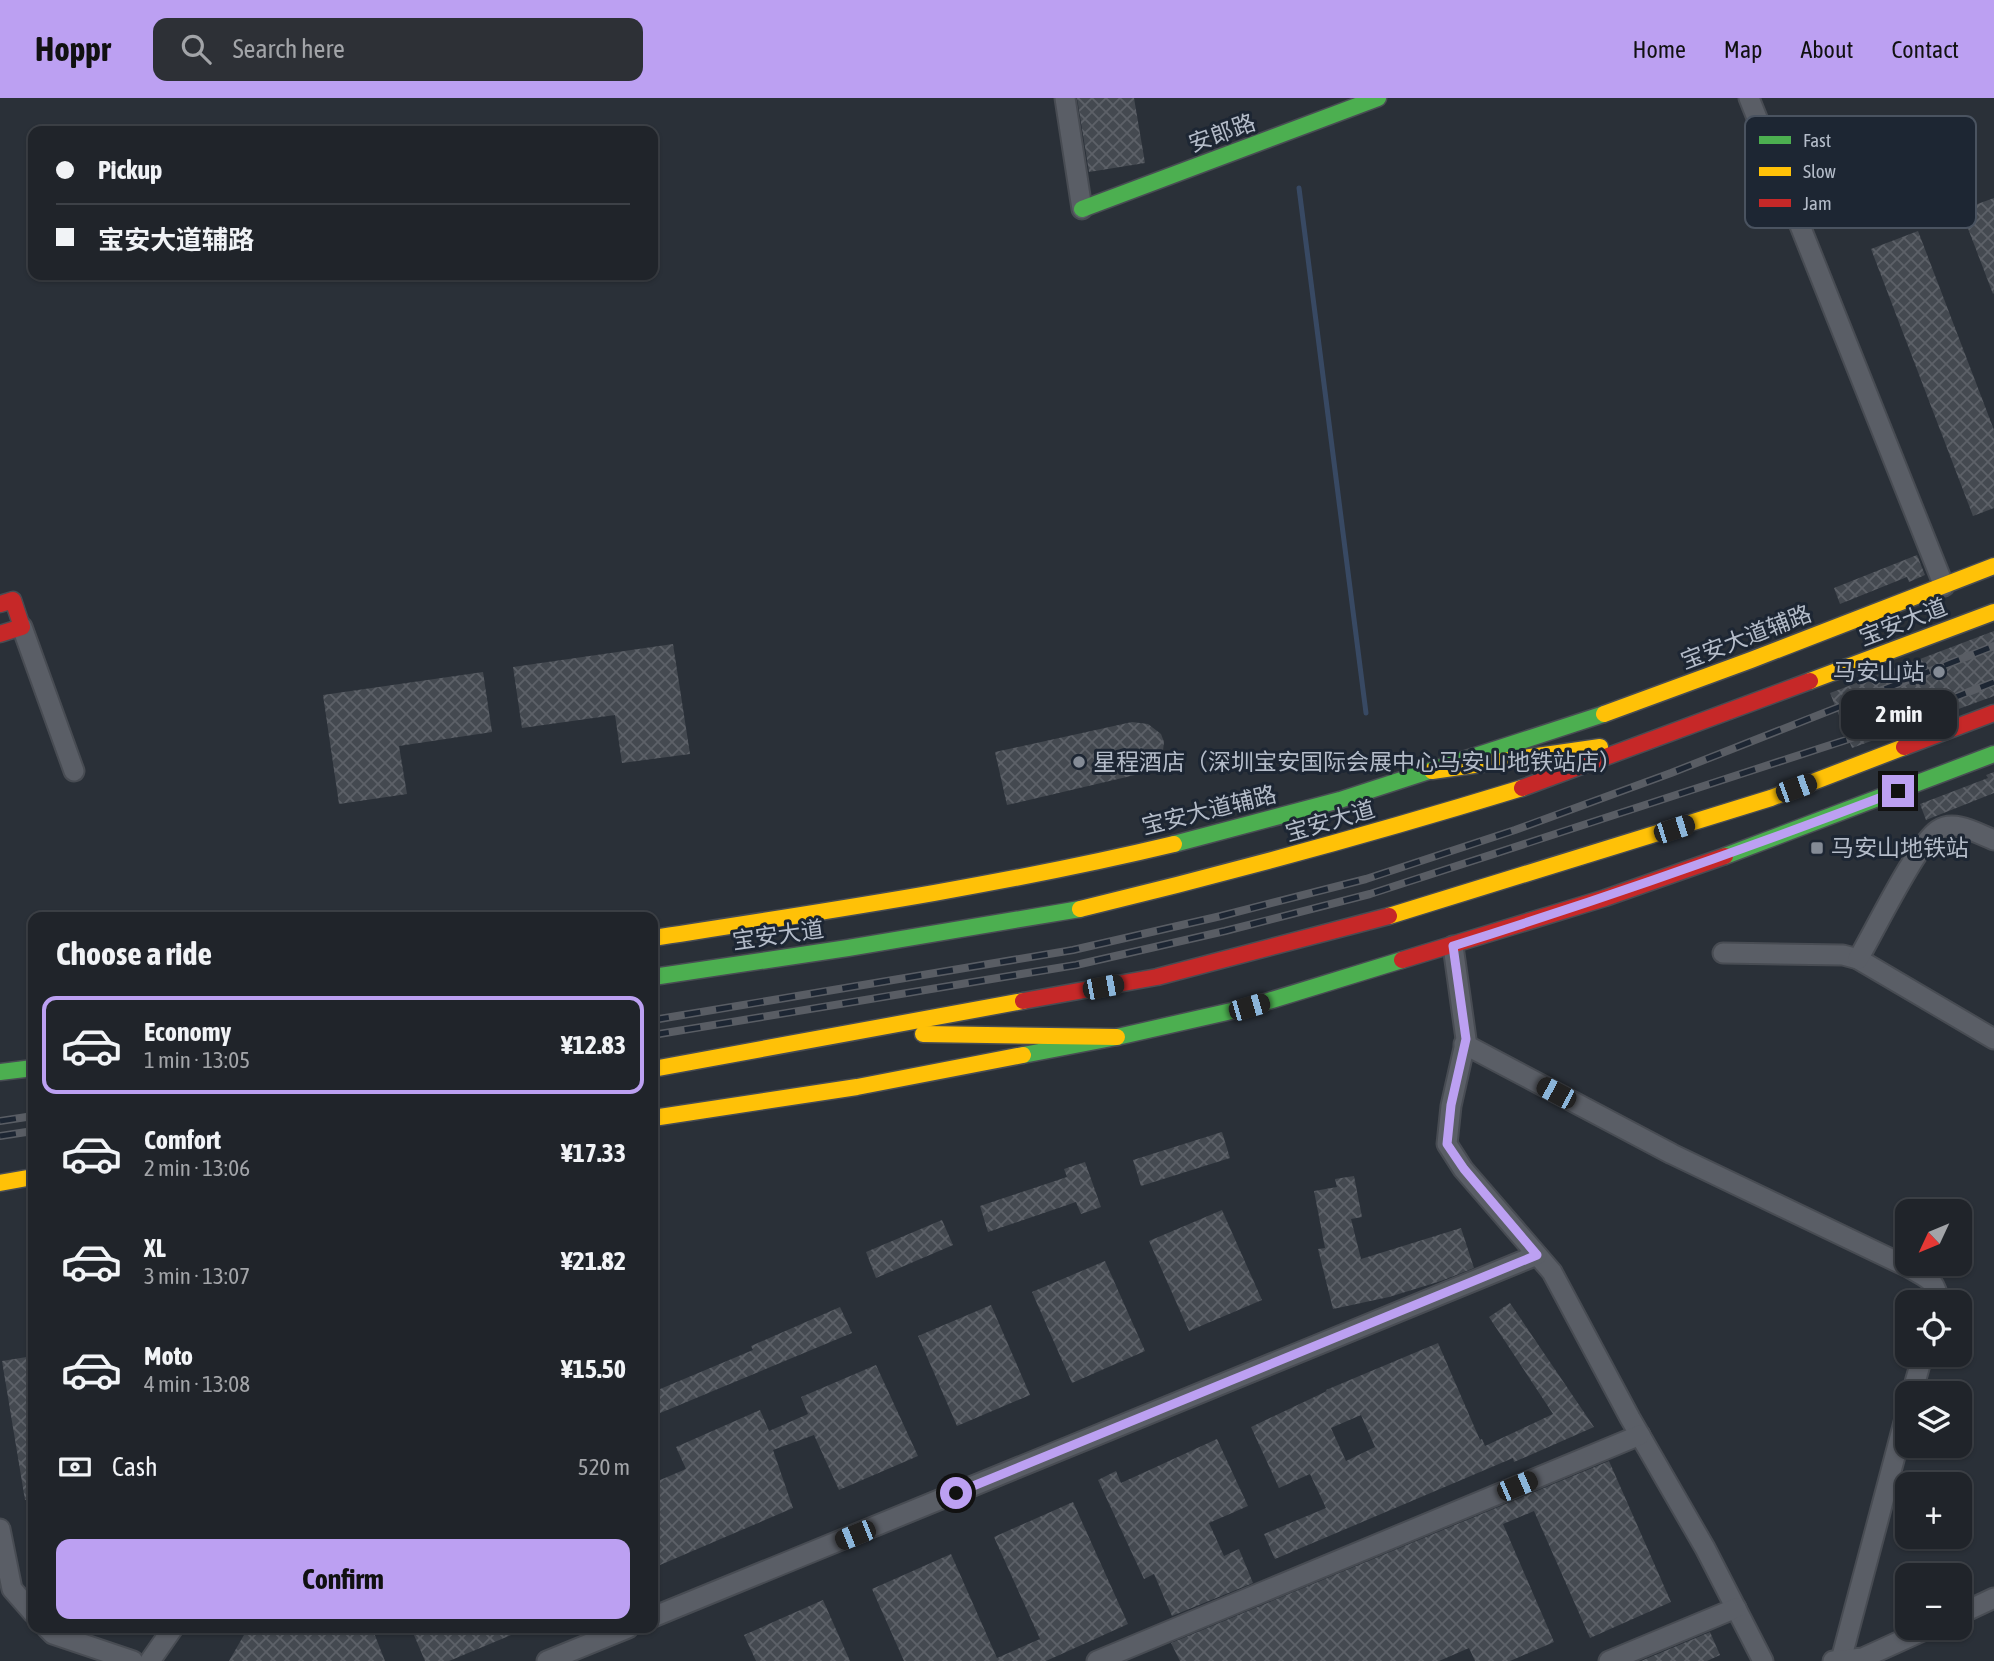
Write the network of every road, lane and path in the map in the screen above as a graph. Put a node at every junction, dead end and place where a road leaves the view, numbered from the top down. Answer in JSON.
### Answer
{"nodes":[{"id":1,"x":1065,"y":98,"type":"edge"},
{"id":2,"x":1378,"y":98,"type":"edge"},
{"id":3,"x":1749,"y":98,"type":"edge"},
{"id":4,"x":1756,"y":116,"type":"edge"},
{"id":5,"x":1082,"y":209,"type":"joint"},
{"id":6,"x":1801,"y":228,"type":"edge"},
{"id":7,"x":1994,"y":566,"type":"edge"},
{"id":8,"x":1944,"y":586,"type":"junction"},
{"id":9,"x":6,"y":602,"type":"edge"},
{"id":10,"x":1994,"y":612,"type":"edge"},
{"id":11,"x":22,"y":627,"type":"junction"},
{"id":12,"x":0,"y":634,"type":"edge"},
{"id":13,"x":1994,"y":713,"type":"edge"},
{"id":14,"x":1660,"y":739,"type":"junction"},
{"id":15,"x":1994,"y":754,"type":"edge"},
{"id":16,"x":74,"y":771,"type":"dead end"},
{"id":17,"x":1432,"y":771,"type":"junction"},
{"id":18,"x":1994,"y":840,"type":"edge"},
{"id":19,"x":658,"y":937,"type":"edge"},
{"id":20,"x":1453,"y":946,"type":"junction"},
{"id":21,"x":1723,"y":953,"type":"dead end"},
{"id":22,"x":1858,"y":959,"type":"junction"},
{"id":23,"x":658,"y":976,"type":"edge"},
{"id":24,"x":859,"y":1033,"type":"junction"},
{"id":25,"x":1117,"y":1037,"type":"junction"},
{"id":26,"x":1994,"y":1039,"type":"edge"},
{"id":27,"x":1464,"y":1044,"type":"junction"},
{"id":28,"x":28,"y":1066,"type":"edge"},
{"id":29,"x":658,"y":1068,"type":"edge"},
{"id":30,"x":0,"y":1072,"type":"edge"},
{"id":31,"x":658,"y":1117,"type":"edge"},
{"id":32,"x":28,"y":1178,"type":"edge"},
{"id":33,"x":1,"y":1183,"type":"edge"},
{"id":34,"x":28,"y":1183,"type":"edge"},
{"id":35,"x":1537,"y":1255,"type":"junction"},
{"id":36,"x":1937,"y":1290,"type":"edge"},
{"id":37,"x":1640,"y":1435,"type":"junction"},
{"id":38,"x":1895,"y":1453,"type":"edge"},
{"id":39,"x":0,"y":1530,"type":"edge"},
{"id":40,"x":1994,"y":1598,"type":"edge"},
{"id":41,"x":28,"y":1607,"type":"edge"},
{"id":42,"x":1736,"y":1608,"type":"junction"},
{"id":43,"x":1972,"y":1608,"type":"edge"},
{"id":44,"x":658,"y":1616,"type":"edge"},
{"id":45,"x":52,"y":1633,"type":"edge"},
{"id":46,"x":170,"y":1633,"type":"edge"},
{"id":47,"x":616,"y":1633,"type":"edge"},
{"id":48,"x":1903,"y":1640,"type":"edge"},
{"id":49,"x":1837,"y":1660,"type":"edge"},
{"id":50,"x":133,"y":1661,"type":"edge"},
{"id":51,"x":150,"y":1661,"type":"edge"},
{"id":52,"x":547,"y":1661,"type":"edge"},
{"id":53,"x":1097,"y":1661,"type":"edge"},
{"id":54,"x":1609,"y":1661,"type":"edge"},
{"id":55,"x":1763,"y":1661,"type":"edge"}],
"edges":[{"from":1,"to":5,"type":"street"},
{"from":2,"to":5,"type":"main road","name":"安郎路"},
{"from":3,"to":4,"type":"street"},
{"from":6,"to":8,"type":"street"},
{"from":7,"to":8,"type":"main road","name":"宝安大道辅路"},
{"from":8,"to":17,"type":"main road","name":"宝安大道辅路"},
{"from":9,"to":11,"type":"main road"},
{"from":10,"to":14,"type":"main road","name":"宝安大道"},
{"from":11,"to":12,"type":"main road"},
{"from":11,"to":16,"type":"street"},
{"from":13,"to":24,"type":"main road"},
{"from":14,"to":17,"type":"main road"},
{"from":14,"to":23,"type":"main road","name":"宝安大道"},
{"from":15,"to":20,"type":"main road"},
{"from":17,"to":19,"type":"main road","name":"宝安大道辅路"},
{"from":18,"to":22,"type":"street"},
{"from":20,"to":25,"type":"main road"},
{"from":20,"to":27,"type":"street"},
{"from":21,"to":22,"type":"street"},
{"from":22,"to":26,"type":"street"},
{"from":24,"to":25,"type":"main road"},
{"from":24,"to":29,"type":"main road"},
{"from":25,"to":31,"type":"main road"},
{"from":27,"to":35,"type":"street"},
{"from":27,"to":36,"type":"street"},
{"from":28,"to":30,"type":"main road"},
{"from":32,"to":33,"type":"main road"},
{"from":33,"to":34,"type":"main road"},
{"from":35,"to":37,"type":"street"},
{"from":35,"to":44,"type":"street"},
{"from":37,"to":42,"type":"street"},
{"from":37,"to":53,"type":"street"},
{"from":38,"to":49,"type":"street"},
{"from":39,"to":41,"type":"street"},
{"from":40,"to":43,"type":"street"},
{"from":42,"to":54,"type":"street"},
{"from":42,"to":55,"type":"street"},
{"from":45,"to":50,"type":"street"},
{"from":46,"to":51,"type":"street"},
{"from":47,"to":52,"type":"street"},
{"from":48,"to":49,"type":"street"}]}
